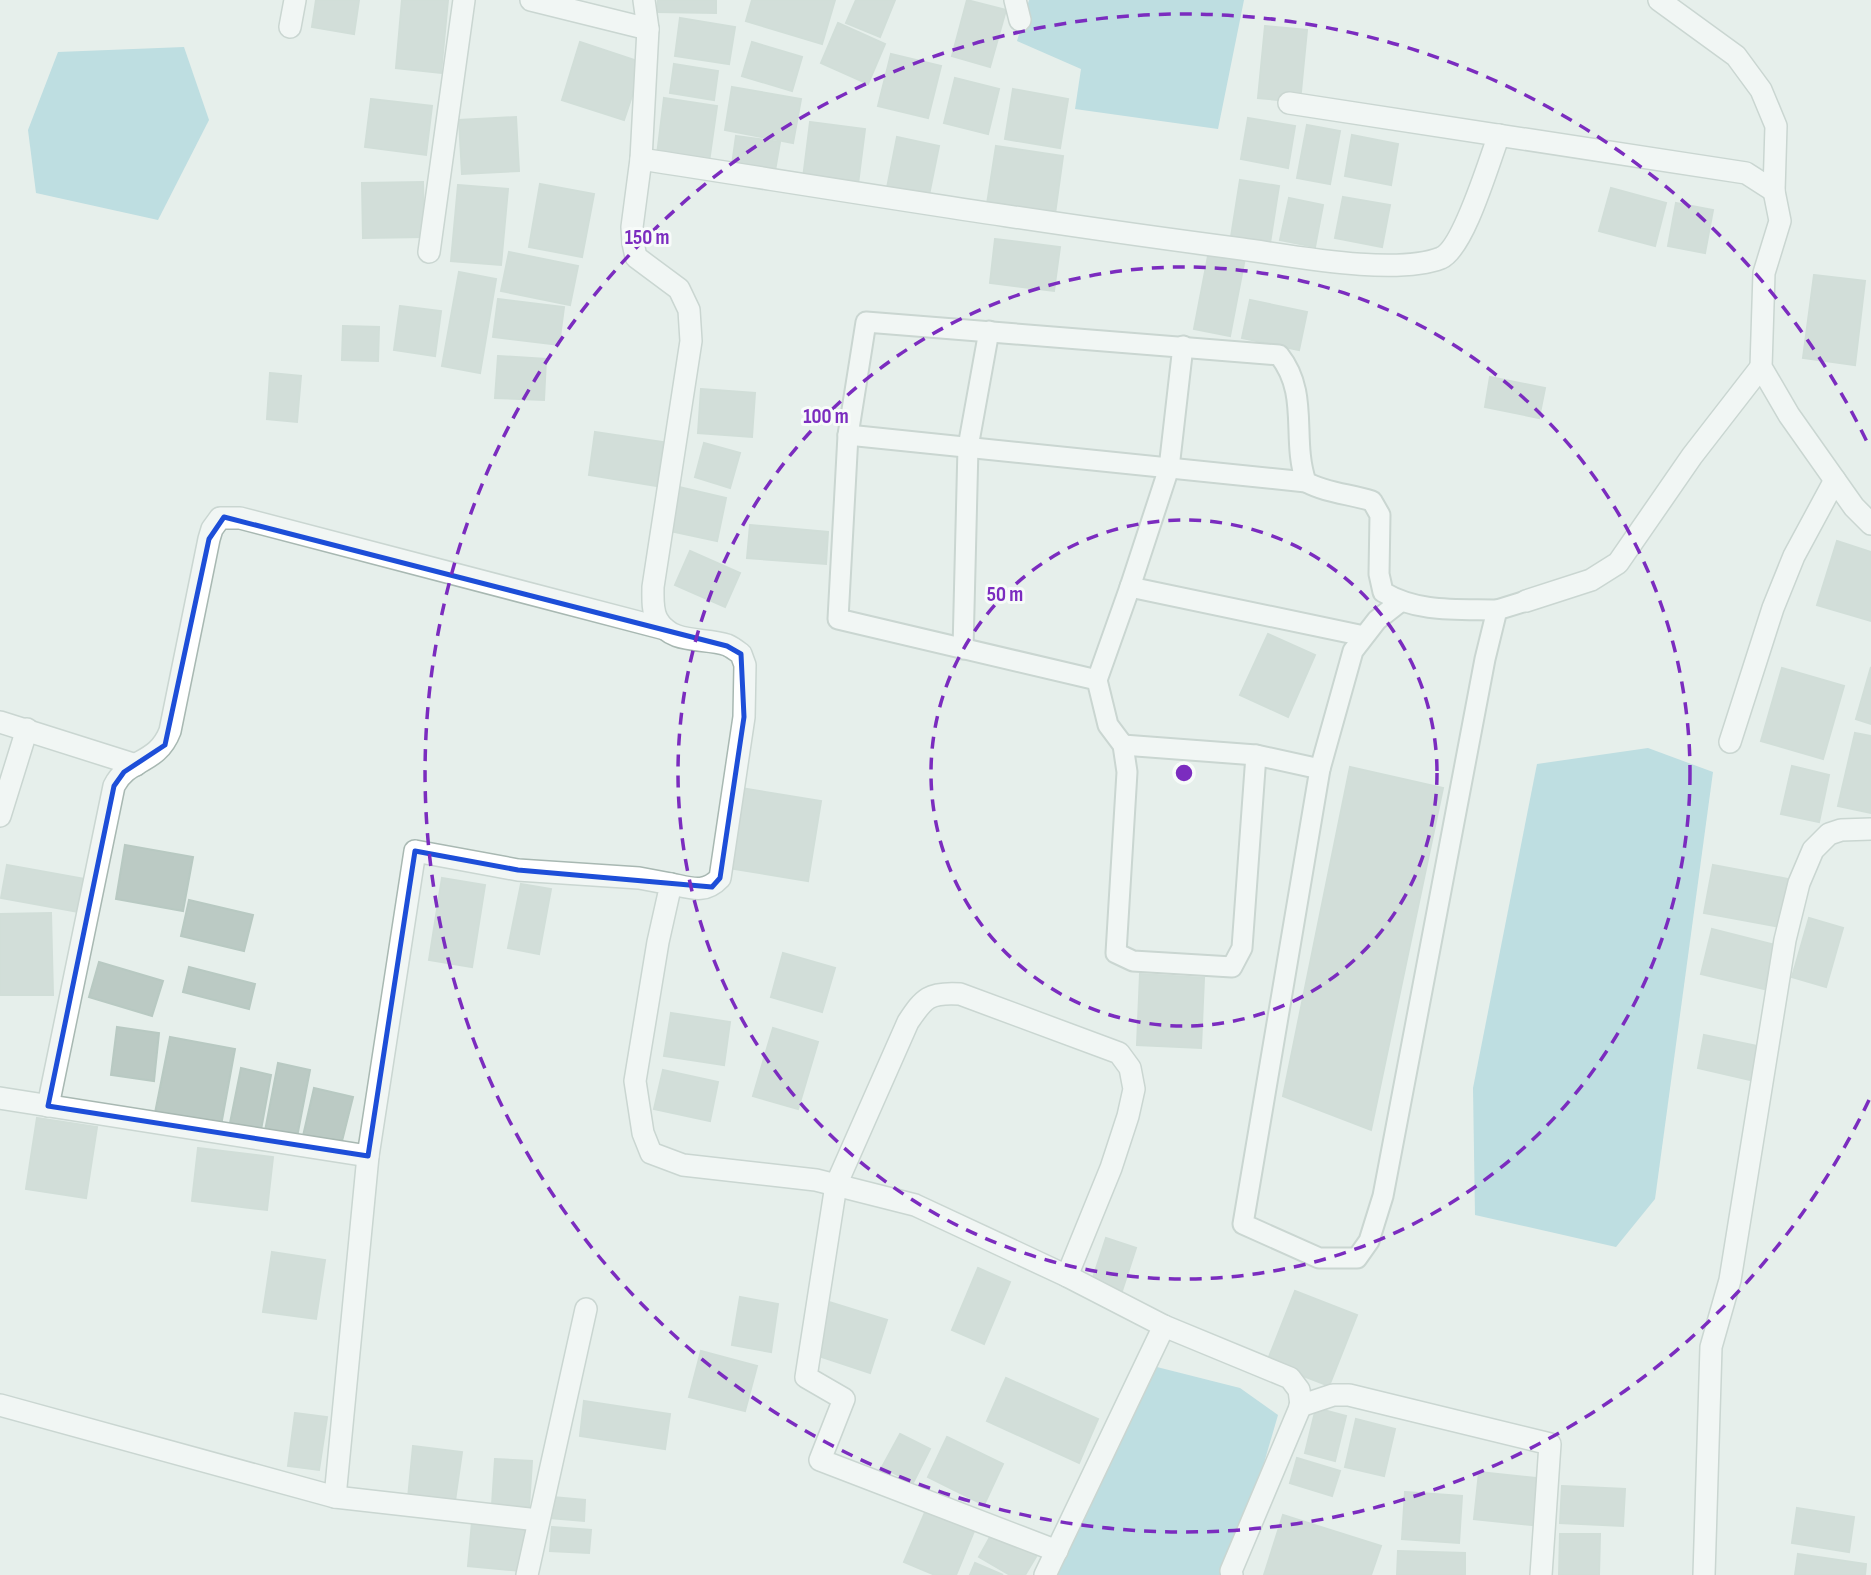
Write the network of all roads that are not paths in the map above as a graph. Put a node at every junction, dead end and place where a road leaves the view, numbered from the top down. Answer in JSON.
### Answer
{"nodes":[{"id":1,"x":295,"y":0,"type":"edge"},
{"id":2,"x":464,"y":0,"type":"edge"},
{"id":3,"x":531,"y":0,"type":"edge"},
{"id":4,"x":644,"y":0,"type":"edge"},
{"id":5,"x":1659,"y":0,"type":"edge"},
{"id":6,"x":290,"y":27,"type":"dead end"},
{"id":7,"x":648,"y":29,"type":"junction"},
{"id":8,"x":1289,"y":103,"type":"dead end"},
{"id":9,"x":1499,"y":135,"type":"junction"},
{"id":10,"x":641,"y":159,"type":"junction"},
{"id":11,"x":1774,"y":191,"type":"junction"},
{"id":12,"x":429,"y":251,"type":"dead end"},
{"id":13,"x":989,"y":331,"type":"junction"},
{"id":14,"x":1183,"y":346,"type":"junction"},
{"id":15,"x":1761,"y":367,"type":"junction"},
{"id":16,"x":848,"y":435,"type":"junction"},
{"id":17,"x":968,"y":447,"type":"junction"},
{"id":18,"x":1169,"y":468,"type":"junction"},
{"id":19,"x":1835,"y":480,"type":"junction"},
{"id":20,"x":1306,"y":482,"type":"junction"},
{"id":21,"x":1871,"y":524,"type":"edge"},
{"id":22,"x":1130,"y":587,"type":"junction"},
{"id":23,"x":1526,"y":601,"type":"joint"},
{"id":24,"x":1399,"y":602,"type":"junction"},
{"id":25,"x":1497,"y":610,"type":"junction"},
{"id":26,"x":665,"y":629,"type":"junction"},
{"id":27,"x":1364,"y":636,"type":"junction"},
{"id":28,"x":963,"y":649,"type":"junction"},
{"id":29,"x":1097,"y":680,"type":"junction"},
{"id":30,"x":0,"y":722,"type":"edge"},
{"id":31,"x":27,"y":729,"type":"junction"},
{"id":32,"x":1730,"y":742,"type":"dead end"},
{"id":33,"x":1123,"y":745,"type":"junction"},
{"id":34,"x":1256,"y":755,"type":"junction"},
{"id":35,"x":136,"y":765,"type":"junction"},
{"id":36,"x":1320,"y":769,"type":"junction"},
{"id":37,"x":0,"y":816,"type":"edge"},
{"id":38,"x":1871,"y":829,"type":"edge"},
{"id":39,"x":671,"y":884,"type":"junction"},
{"id":40,"x":0,"y":1098,"type":"edge"},
{"id":41,"x":48,"y":1106,"type":"junction"},
{"id":42,"x":368,"y":1156,"type":"junction"},
{"id":43,"x":836,"y":1185,"type":"junction"},
{"id":44,"x":1067,"y":1276,"type":"junction"},
{"id":45,"x":586,"y":1309,"type":"dead end"},
{"id":46,"x":1164,"y":1326,"type":"junction"},
{"id":47,"x":0,"y":1405,"type":"edge"},
{"id":48,"x":1300,"y":1406,"type":"junction"},
{"id":49,"x":335,"y":1497,"type":"junction"},
{"id":50,"x":538,"y":1520,"type":"junction"},
{"id":51,"x":1056,"y":1551,"type":"junction"},
{"id":52,"x":527,"y":1575,"type":"edge"},
{"id":53,"x":1045,"y":1575,"type":"edge"},
{"id":54,"x":1232,"y":1575,"type":"edge"},
{"id":55,"x":1541,"y":1575,"type":"edge"},
{"id":56,"x":1704,"y":1575,"type":"edge"}],
"edges":[{"from":1,"to":6,"type":"street"},
{"from":2,"to":12,"type":"street"},
{"from":3,"to":7,"type":"street"},
{"from":4,"to":7,"type":"street"},
{"from":5,"to":11,"type":"street"},
{"from":7,"to":10,"type":"street"},
{"from":8,"to":9,"type":"street"},
{"from":9,"to":10,"type":"street"},
{"from":9,"to":11,"type":"street"},
{"from":10,"to":26,"type":"street"},
{"from":11,"to":15,"type":"street"},
{"from":13,"to":14,"type":"lane"},
{"from":13,"to":16,"type":"lane"},
{"from":13,"to":17,"type":"lane"},
{"from":14,"to":18,"type":"lane"},
{"from":14,"to":20,"type":"lane"},
{"from":15,"to":19,"type":"street"},
{"from":15,"to":23,"type":"street"},
{"from":16,"to":17,"type":"lane"},
{"from":16,"to":28,"type":"lane"},
{"from":17,"to":18,"type":"lane"},
{"from":17,"to":28,"type":"lane"},
{"from":18,"to":20,"type":"lane"},
{"from":18,"to":22,"type":"lane"},
{"from":19,"to":21,"type":"street"},
{"from":19,"to":32,"type":"street"},
{"from":20,"to":24,"type":"lane"},
{"from":22,"to":27,"type":"lane"},
{"from":22,"to":29,"type":"lane"},
{"from":23,"to":25,"type":"lane"},
{"from":24,"to":25,"type":"lane"},
{"from":24,"to":27,"type":"lane"},
{"from":25,"to":36,"type":"lane"},
{"from":26,"to":35,"type":"street"},
{"from":26,"to":39,"type":"street"},
{"from":27,"to":36,"type":"lane"},
{"from":28,"to":29,"type":"lane"},
{"from":29,"to":33,"type":"lane"},
{"from":30,"to":31,"type":"street"},
{"from":31,"to":35,"type":"street"},
{"from":31,"to":37,"type":"street"},
{"from":33,"to":34,"type":"lane"},
{"from":33,"to":34,"type":"lane"},
{"from":34,"to":36,"type":"lane"},
{"from":35,"to":41,"type":"street"},
{"from":38,"to":56,"type":"street"},
{"from":39,"to":42,"type":"street"},
{"from":39,"to":43,"type":"street"},
{"from":40,"to":41,"type":"street"},
{"from":41,"to":42,"type":"street"},
{"from":42,"to":49,"type":"street"},
{"from":43,"to":44,"type":"street"},
{"from":43,"to":44,"type":"street"},
{"from":43,"to":51,"type":"street"},
{"from":44,"to":46,"type":"street"},
{"from":45,"to":50,"type":"street"},
{"from":46,"to":48,"type":"street"},
{"from":46,"to":51,"type":"street"},
{"from":47,"to":49,"type":"street"},
{"from":48,"to":54,"type":"street"},
{"from":48,"to":55,"type":"street"},
{"from":49,"to":50,"type":"street"},
{"from":50,"to":52,"type":"street"},
{"from":51,"to":53,"type":"street"}]}
